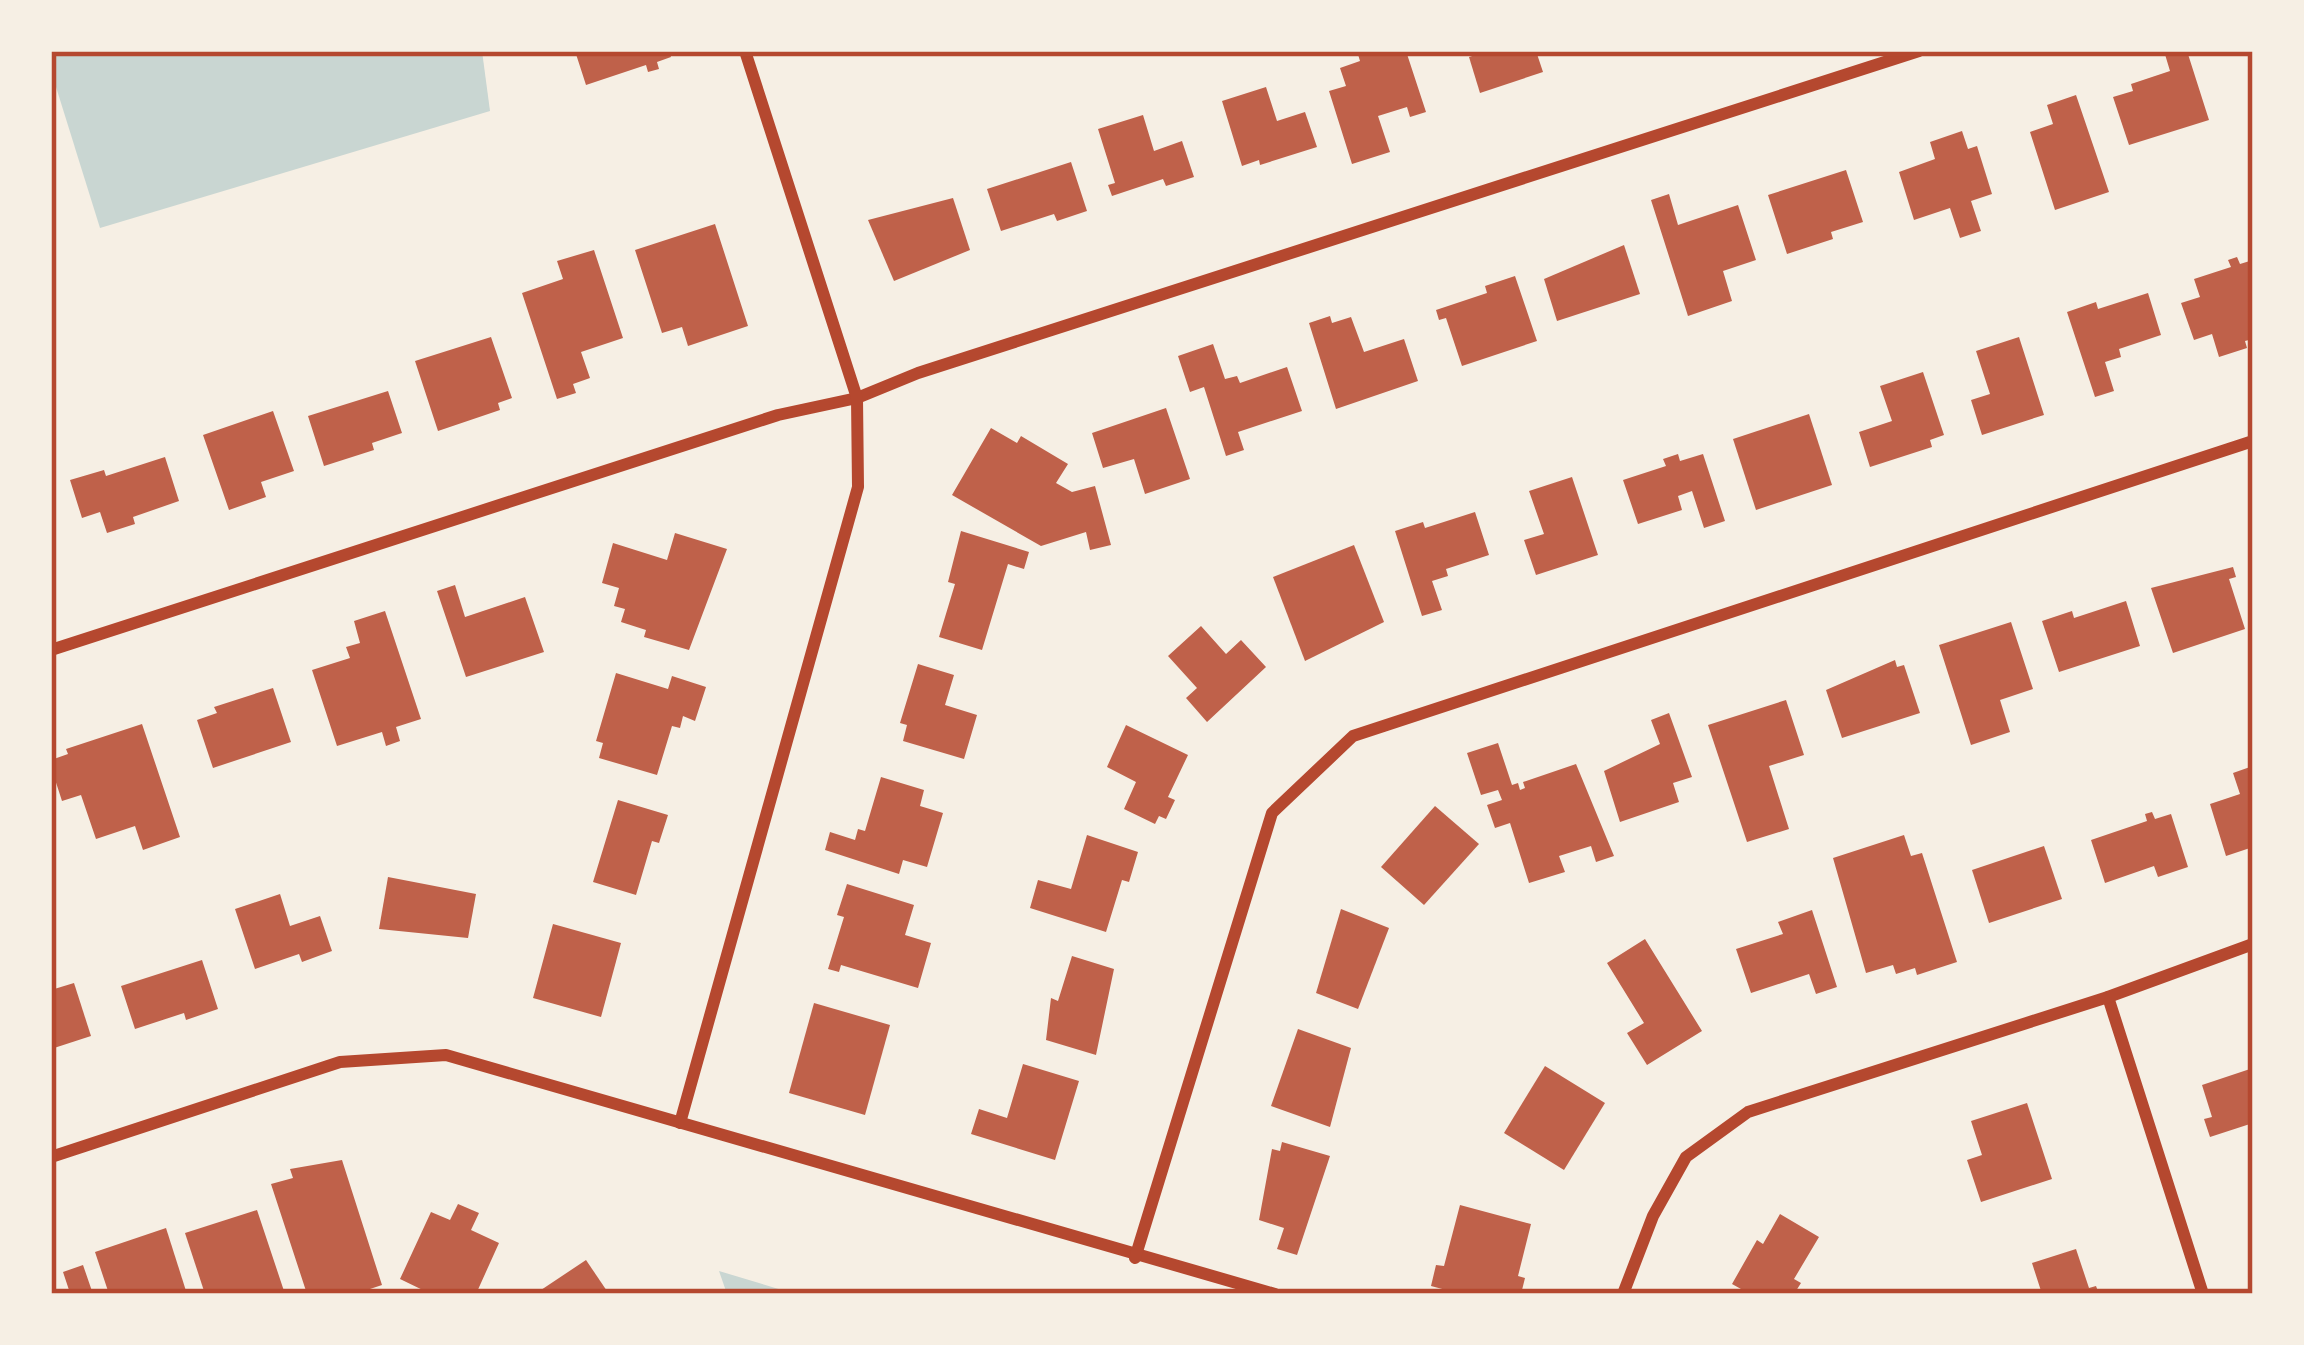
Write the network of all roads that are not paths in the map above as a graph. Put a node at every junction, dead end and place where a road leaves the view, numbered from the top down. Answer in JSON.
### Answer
{"nodes":[{"id":1,"x":745,"y":51,"type":"edge"},
{"id":2,"x":1919,"y":51,"type":"edge"},
{"id":3,"x":857,"y":398,"type":"junction"},
{"id":4,"x":2253,"y":441,"type":"edge"},
{"id":5,"x":51,"y":650,"type":"edge"},
{"id":6,"x":2253,"y":944,"type":"edge"},
{"id":7,"x":2108,"y":997,"type":"junction"},
{"id":8,"x":680,"y":1123,"type":"junction"},
{"id":9,"x":51,"y":1157,"type":"edge"},
{"id":10,"x":1136,"y":1258,"type":"junction"},
{"id":11,"x":1276,"y":1294,"type":"edge"},
{"id":12,"x":1623,"y":1294,"type":"edge"},
{"id":13,"x":2203,"y":1294,"type":"edge"}],
"edges":[{"from":1,"to":3,"type":"street"},
{"from":2,"to":3,"type":"street"},
{"from":3,"to":5,"type":"street"},
{"from":3,"to":8,"type":"street"},
{"from":4,"to":10,"type":"street"},
{"from":6,"to":7,"type":"street"},
{"from":7,"to":12,"type":"street"},
{"from":7,"to":13,"type":"street"},
{"from":8,"to":9,"type":"street"},
{"from":8,"to":10,"type":"street"},
{"from":10,"to":11,"type":"street"}]}
